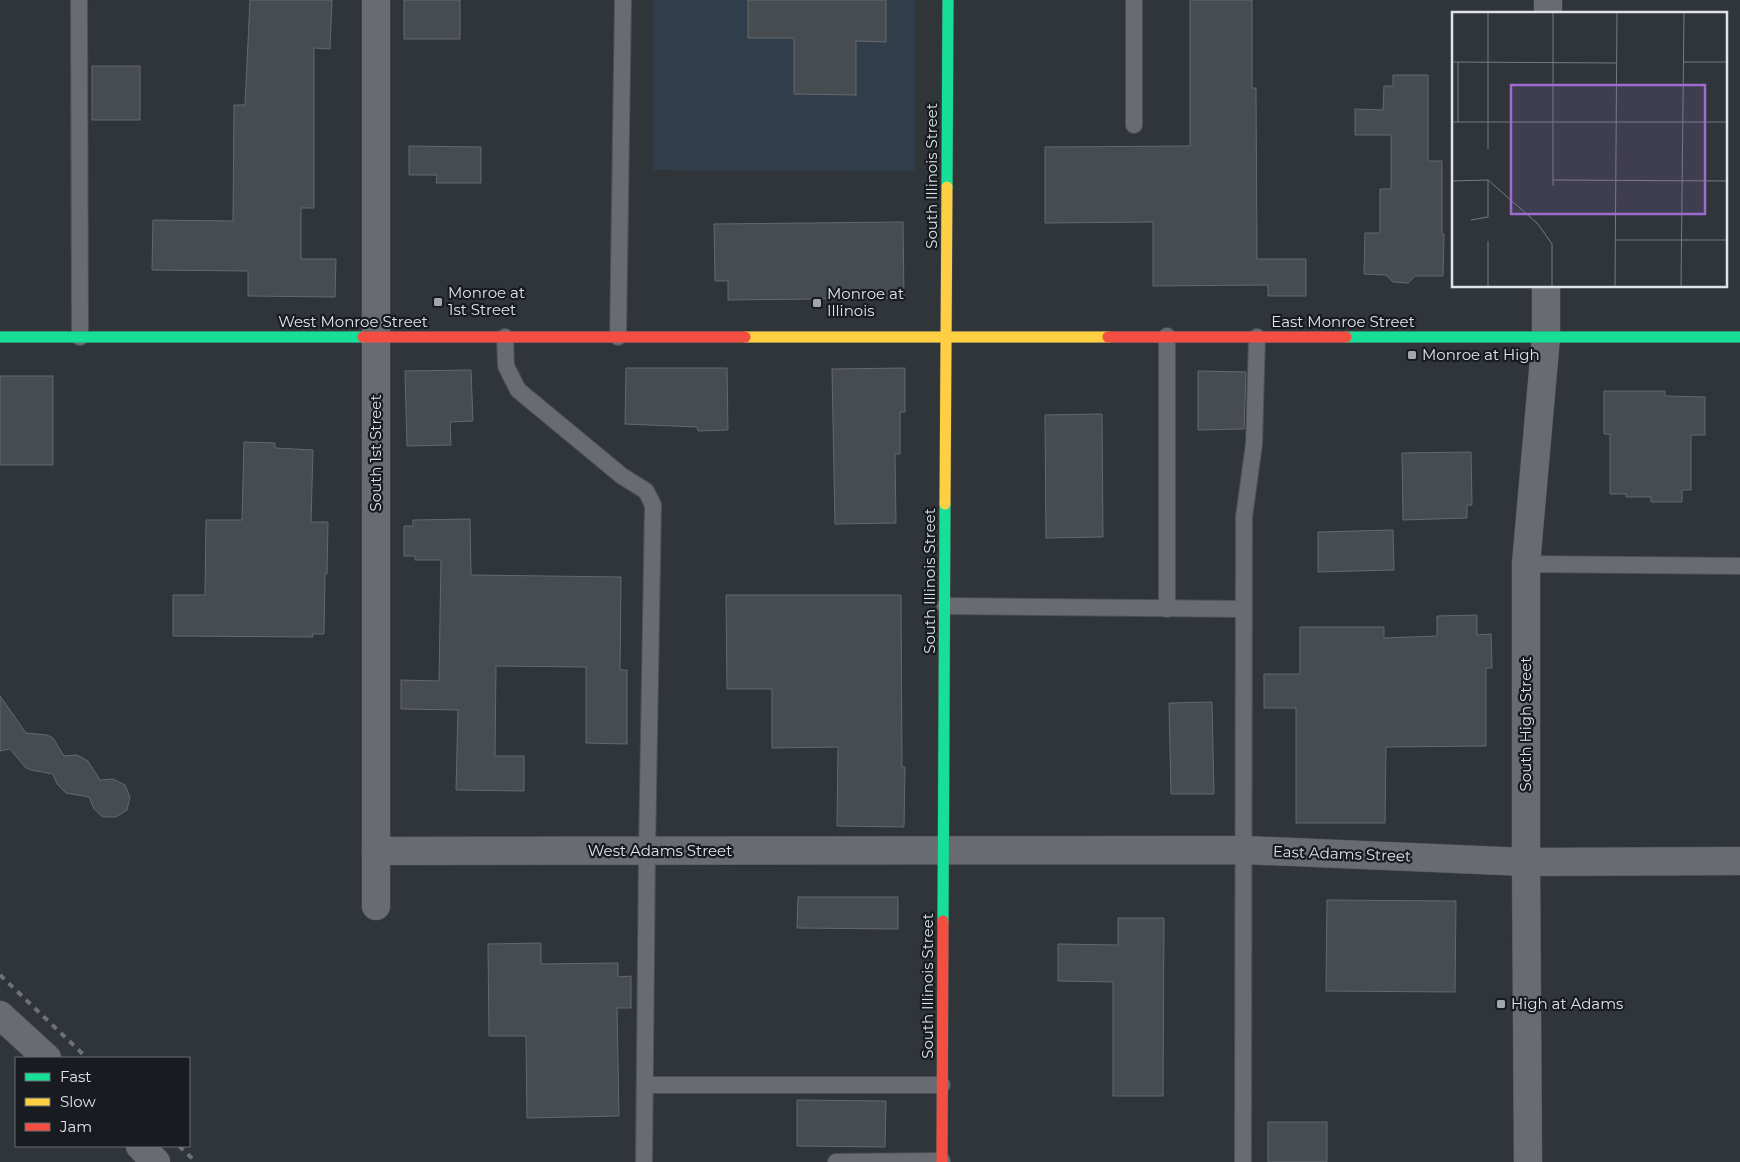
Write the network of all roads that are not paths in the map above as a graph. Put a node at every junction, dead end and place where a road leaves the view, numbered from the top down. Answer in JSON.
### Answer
{"nodes":[{"id":1,"x":79,"y":0,"type":"edge"},
{"id":2,"x":376,"y":0,"type":"edge"},
{"id":3,"x":623,"y":0,"type":"edge"},
{"id":4,"x":948,"y":0,"type":"edge"},
{"id":5,"x":1134,"y":0,"type":"edge"},
{"id":6,"x":1134,"y":125,"type":"dead end"},
{"id":7,"x":1546,"y":288,"type":"edge"},
{"id":8,"x":1167,"y":336,"type":"junction"},
{"id":9,"x":0,"y":337,"type":"edge"},
{"id":10,"x":80,"y":337,"type":"junction"},
{"id":11,"x":376,"y":337,"type":"junction"},
{"id":12,"x":505,"y":337,"type":"junction"},
{"id":13,"x":618,"y":337,"type":"junction"},
{"id":14,"x":946,"y":337,"type":"junction"},
{"id":15,"x":1257,"y":337,"type":"junction"},
{"id":16,"x":1546,"y":337,"type":"junction"},
{"id":17,"x":1740,"y":337,"type":"edge"},
{"id":18,"x":1526,"y":564,"type":"junction"},
{"id":19,"x":1740,"y":566,"type":"edge"},
{"id":20,"x":945,"y":606,"type":"junction"},
{"id":21,"x":1167,"y":608,"type":"junction"},
{"id":22,"x":1244,"y":609,"type":"junction"},
{"id":23,"x":1244,"y":850,"type":"junction"},
{"id":24,"x":376,"y":851,"type":"junction"},
{"id":25,"x":646,"y":851,"type":"junction"},
{"id":26,"x":943,"y":851,"type":"junction"},
{"id":27,"x":1740,"y":861,"type":"edge"},
{"id":28,"x":1526,"y":862,"type":"junction"},
{"id":29,"x":376,"y":906,"type":"dead end"},
{"id":30,"x":0,"y":1015,"type":"edge"},
{"id":31,"x":47,"y":1057,"type":"edge"},
{"id":32,"x":645,"y":1085,"type":"junction"},
{"id":33,"x":942,"y":1085,"type":"junction"},
{"id":34,"x":141,"y":1147,"type":"edge"},
{"id":35,"x":942,"y":1161,"type":"edge"},
{"id":36,"x":156,"y":1162,"type":"edge"},
{"id":37,"x":644,"y":1162,"type":"edge"},
{"id":38,"x":836,"y":1162,"type":"edge"},
{"id":39,"x":1243,"y":1162,"type":"edge"},
{"id":40,"x":1528,"y":1162,"type":"edge"}],
"edges":[{"from":1,"to":10,"type":"lane"},
{"from":2,"to":11,"type":"street","name":"South 1st Street"},
{"from":3,"to":13,"type":"lane"},
{"from":4,"to":14,"type":"street","name":"South Illinois Street"},
{"from":5,"to":6,"type":"lane"},
{"from":7,"to":16,"type":"street","name":"South High Street"},
{"from":8,"to":14,"type":"street","name":"East Monroe Street"},
{"from":8,"to":15,"type":"street","name":"East Monroe Street"},
{"from":8,"to":21,"type":"lane"},
{"from":9,"to":10,"type":"street","name":"West Monroe Street"},
{"from":10,"to":11,"type":"street","name":"West Monroe Street"},
{"from":11,"to":12,"type":"street","name":"West Monroe Street"},
{"from":11,"to":24,"type":"street","name":"South 1st Street"},
{"from":12,"to":13,"type":"street","name":"West Monroe Street"},
{"from":12,"to":25,"type":"lane"},
{"from":13,"to":14,"type":"street","name":"West Monroe Street"},
{"from":14,"to":20,"type":"street","name":"South Illinois Street"},
{"from":15,"to":16,"type":"street","name":"East Monroe Street"},
{"from":15,"to":22,"type":"lane"},
{"from":16,"to":17,"type":"street","name":"East Monroe Street"},
{"from":16,"to":18,"type":"street","name":"South High Street"},
{"from":18,"to":19,"type":"lane"},
{"from":18,"to":28,"type":"street","name":"South High Street"},
{"from":20,"to":21,"type":"lane"},
{"from":20,"to":26,"type":"street","name":"South Illinois Street"},
{"from":21,"to":22,"type":"lane"},
{"from":22,"to":23,"type":"lane"},
{"from":23,"to":26,"type":"street","name":"East Adams Street"},
{"from":23,"to":28,"type":"street","name":"East Adams Street"},
{"from":23,"to":39,"type":"lane"},
{"from":24,"to":25,"type":"street","name":"West Adams Street"},
{"from":24,"to":29,"type":"street","name":"South 1st Street"},
{"from":25,"to":26,"type":"street","name":"West Adams Street"},
{"from":25,"to":32,"type":"lane"},
{"from":26,"to":33,"type":"street","name":"South Illinois Street"},
{"from":27,"to":28,"type":"street","name":"East Adams Street"},
{"from":28,"to":40,"type":"street","name":"South High Street"},
{"from":30,"to":31,"type":"street"},
{"from":32,"to":33,"type":"lane"},
{"from":32,"to":37,"type":"lane"},
{"from":33,"to":35,"type":"street","name":"South Illinois Street"},
{"from":34,"to":36,"type":"street"},
{"from":35,"to":38,"type":"lane"}]}
